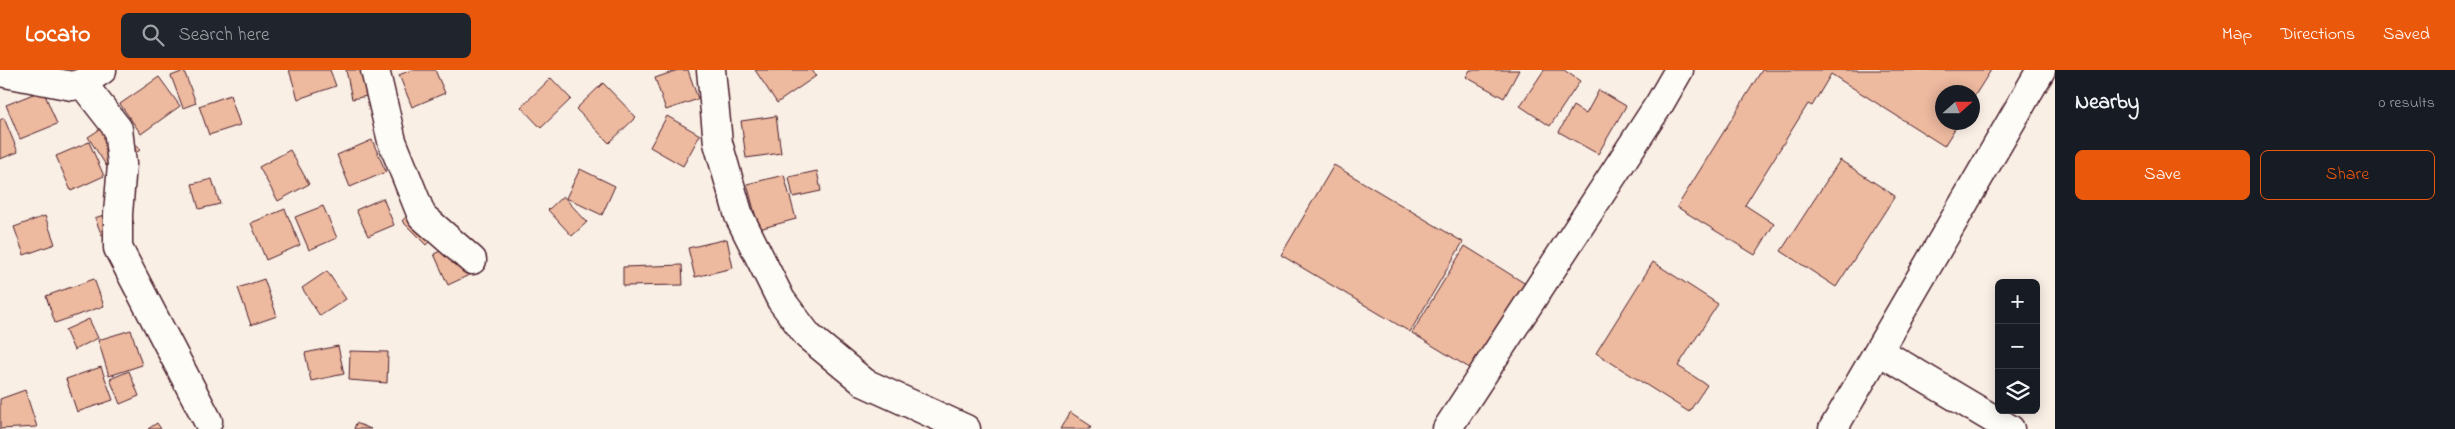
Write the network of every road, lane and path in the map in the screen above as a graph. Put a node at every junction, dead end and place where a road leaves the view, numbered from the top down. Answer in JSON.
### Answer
{"nodes":[{"id":1,"x":375,"y":70,"type":"edge"},
{"id":2,"x":710,"y":70,"type":"edge"},
{"id":3,"x":1679,"y":70,"type":"edge"},
{"id":4,"x":2041,"y":70,"type":"edge"},
{"id":5,"x":0,"y":72,"type":"edge"},
{"id":6,"x":92,"y":76,"type":"edge"},
{"id":7,"x":472,"y":260,"type":"dead end"},
{"id":8,"x":1878,"y":351,"type":"junction"},
{"id":9,"x":208,"y":421,"type":"dead end"},
{"id":10,"x":966,"y":429,"type":"edge"},
{"id":11,"x":1447,"y":429,"type":"edge"},
{"id":12,"x":1833,"y":429,"type":"edge"},
{"id":13,"x":2010,"y":429,"type":"edge"}],
"edges":[{"from":1,"to":7,"type":"street"},
{"from":2,"to":10,"type":"street"},
{"from":3,"to":11,"type":"street"},
{"from":4,"to":8,"type":"street"},
{"from":5,"to":6,"type":"street"},
{"from":6,"to":9,"type":"street"},
{"from":8,"to":12,"type":"street"},
{"from":8,"to":13,"type":"street"}]}
